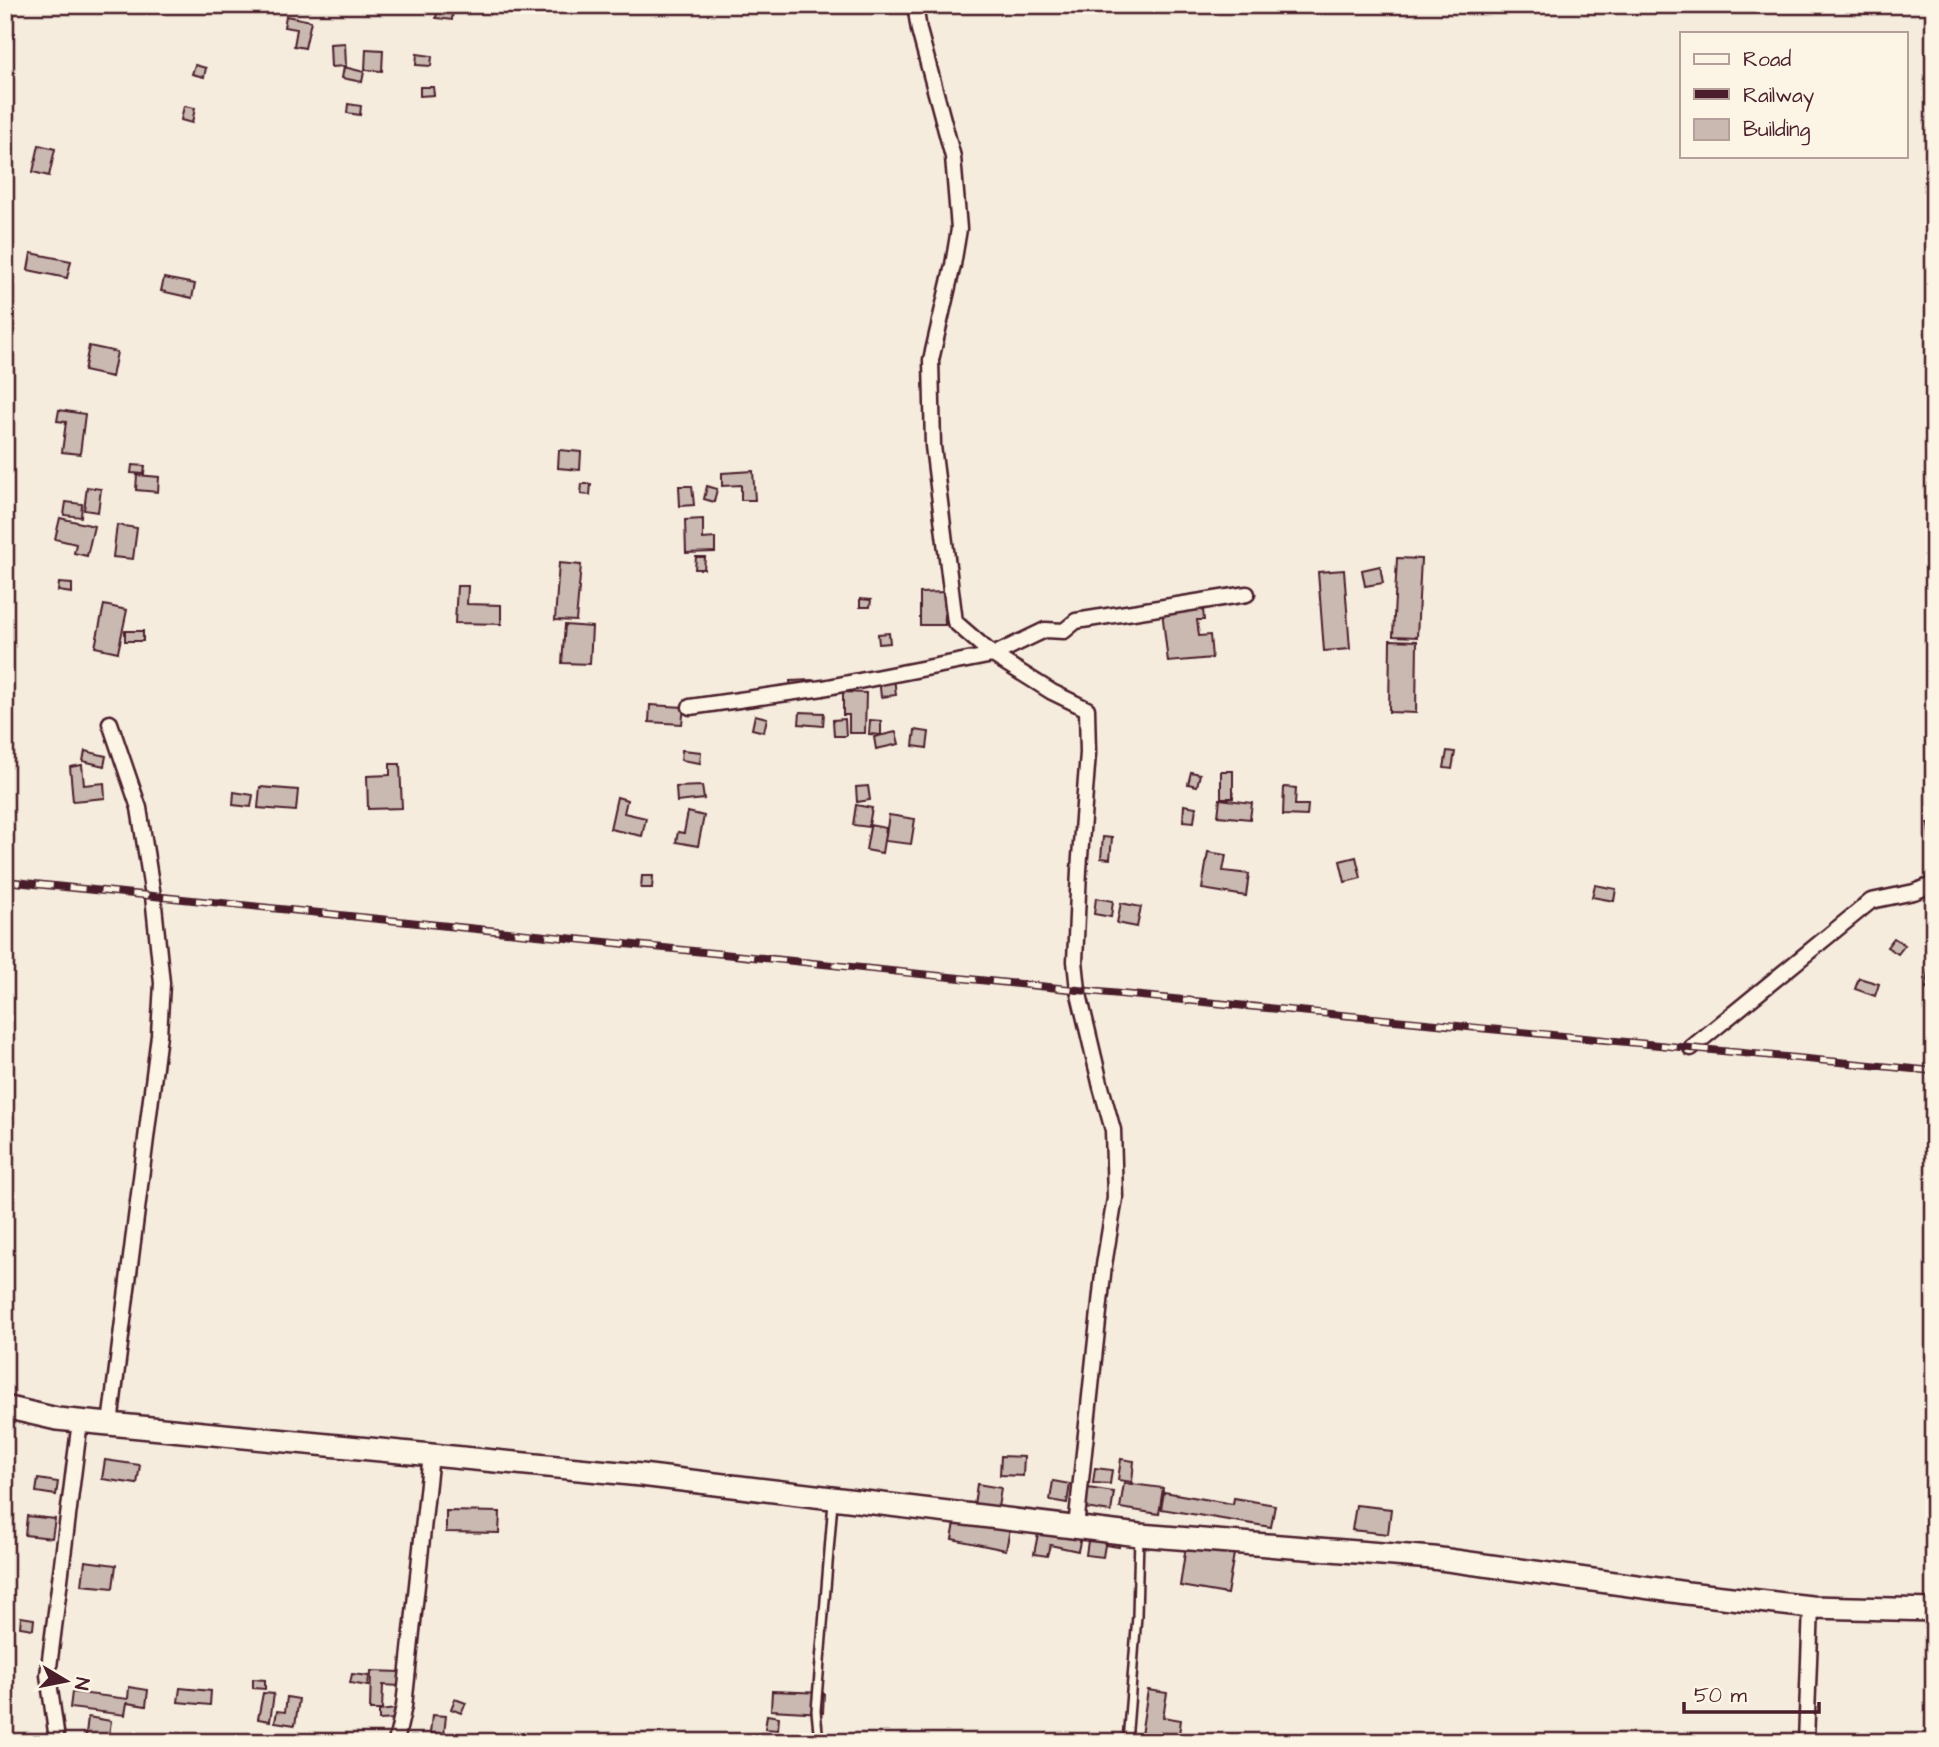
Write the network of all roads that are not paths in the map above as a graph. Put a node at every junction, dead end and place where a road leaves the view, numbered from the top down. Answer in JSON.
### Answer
{"nodes":[{"id":1,"x":915,"y":5,"type":"edge"},
{"id":2,"x":1247,"y":594,"type":"dead end"},
{"id":3,"x":993,"y":655,"type":"junction"},
{"id":4,"x":690,"y":707,"type":"dead end"},
{"id":5,"x":110,"y":723,"type":"dead end"},
{"id":6,"x":1934,"y":884,"type":"edge"},
{"id":7,"x":1691,"y":1048,"type":"dead end"},
{"id":8,"x":5,"y":1407,"type":"edge"},
{"id":9,"x":80,"y":1422,"type":"junction"},
{"id":10,"x":110,"y":1424,"type":"junction"},
{"id":11,"x":431,"y":1455,"type":"junction"},
{"id":12,"x":833,"y":1498,"type":"junction"},
{"id":13,"x":1076,"y":1527,"type":"junction"},
{"id":14,"x":1139,"y":1535,"type":"junction"},
{"id":15,"x":1811,"y":1607,"type":"junction"},
{"id":16,"x":1934,"y":1609,"type":"edge"},
{"id":17,"x":56,"y":1742,"type":"edge"},
{"id":18,"x":396,"y":1742,"type":"edge"},
{"id":19,"x":819,"y":1742,"type":"edge"},
{"id":20,"x":1127,"y":1742,"type":"edge"},
{"id":21,"x":1806,"y":1742,"type":"edge"}],
"edges":[{"from":1,"to":3,"type":"street"},
{"from":2,"to":3,"type":"street"},
{"from":3,"to":4,"type":"street"},
{"from":3,"to":13,"type":"street"},
{"from":5,"to":10,"type":"street"},
{"from":6,"to":7,"type":"street"},
{"from":8,"to":9,"type":"main road"},
{"from":9,"to":10,"type":"main road"},
{"from":9,"to":17,"type":"street"},
{"from":10,"to":11,"type":"main road"},
{"from":11,"to":12,"type":"main road"},
{"from":11,"to":18,"type":"street"},
{"from":12,"to":13,"type":"main road"},
{"from":12,"to":19,"type":"lane"},
{"from":13,"to":14,"type":"main road"},
{"from":14,"to":15,"type":"main road"},
{"from":14,"to":20,"type":"lane"},
{"from":15,"to":16,"type":"main road"},
{"from":15,"to":21,"type":"street"}]}
